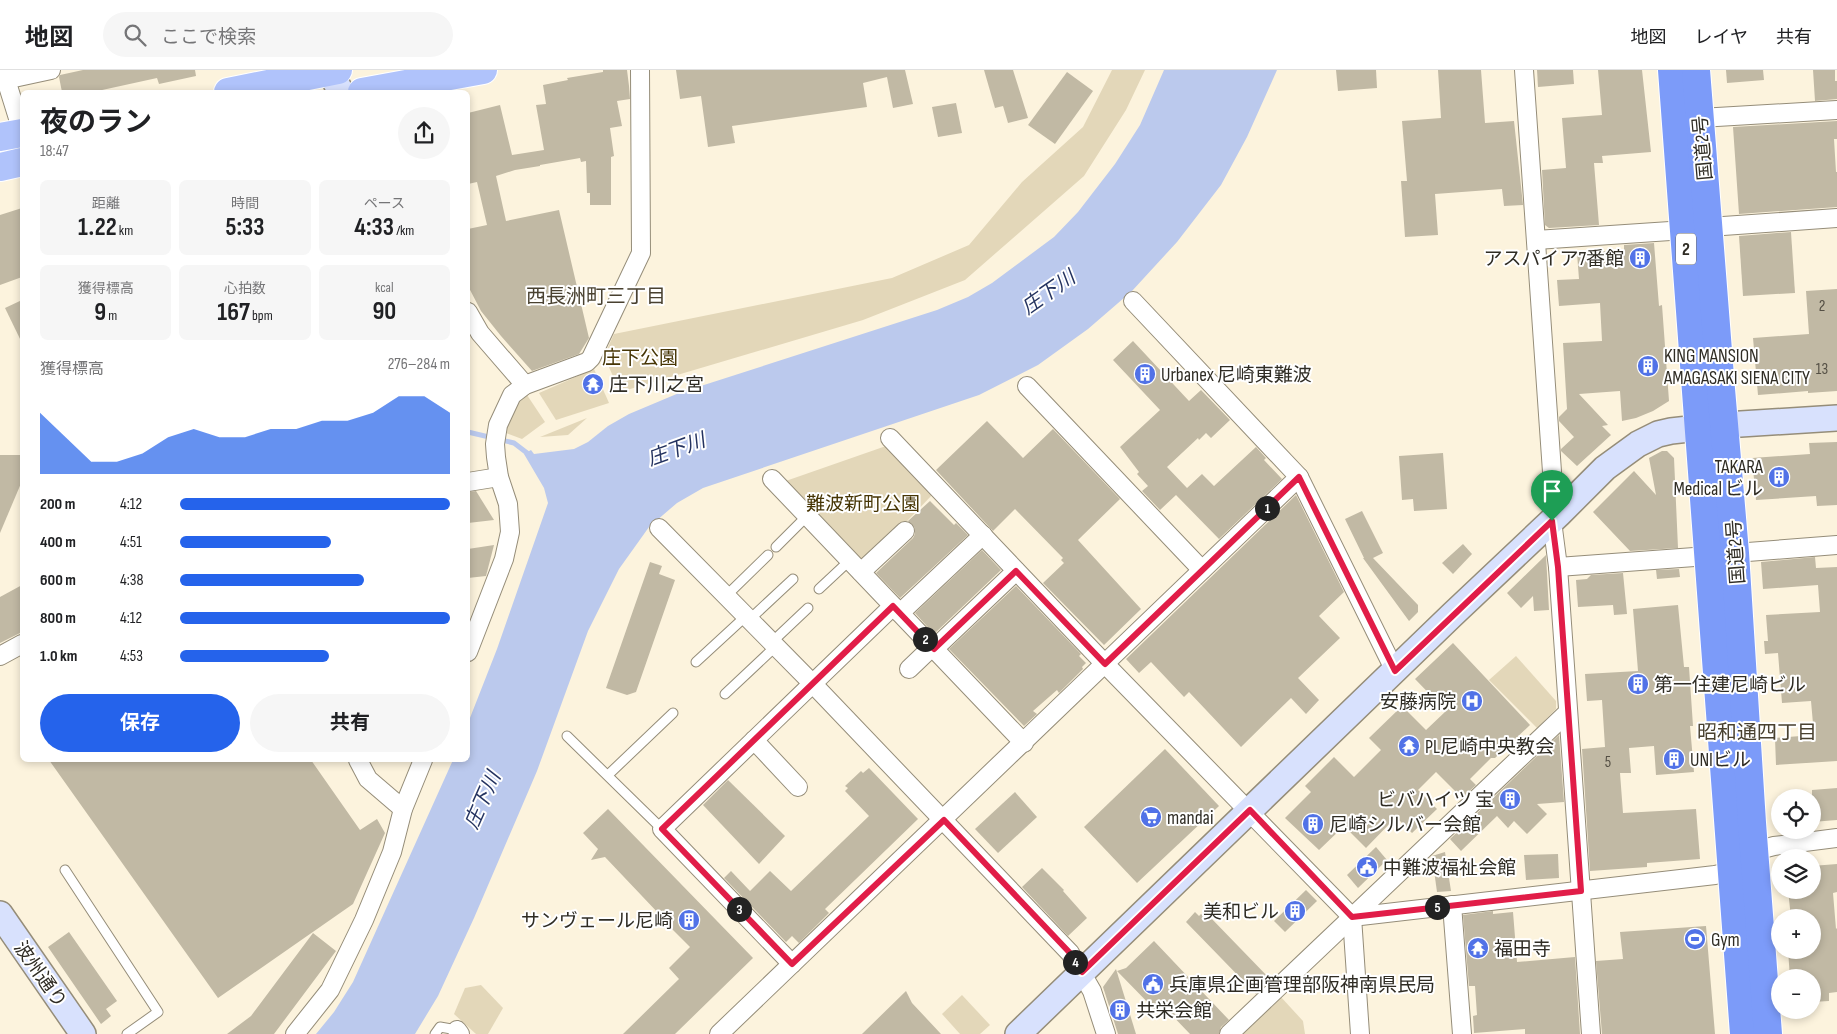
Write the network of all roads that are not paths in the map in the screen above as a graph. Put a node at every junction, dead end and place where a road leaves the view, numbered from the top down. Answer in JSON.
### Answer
{"nodes":[{"id":1,"x":51,"y":70,"type":"edge"},
{"id":2,"x":483,"y":70,"type":"edge"},
{"id":3,"x":640,"y":70,"type":"edge"},
{"id":4,"x":1524,"y":70,"type":"edge"},
{"id":5,"x":1672,"y":70,"type":"edge"},
{"id":6,"x":1696,"y":70,"type":"edge"},
{"id":7,"x":334,"y":75,"type":"edge"},
{"id":8,"x":3,"y":77,"type":"edge"},
{"id":9,"x":268,"y":77,"type":"edge"},
{"id":10,"x":233,"y":90,"type":"edge"},
{"id":11,"x":373,"y":90,"type":"edge"},
{"id":12,"x":1837,"y":110,"type":"edge"},
{"id":13,"x":1700,"y":118,"type":"junction"},
{"id":14,"x":20,"y":126,"type":"edge"},
{"id":15,"x":20,"y":132,"type":"edge"},
{"id":16,"x":0,"y":137,"type":"edge"},
{"id":17,"x":20,"y":162,"type":"edge"},
{"id":18,"x":0,"y":167,"type":"edge"},
{"id":19,"x":1837,"y":218,"type":"edge"},
{"id":20,"x":1697,"y":229,"type":"junction"},
{"id":21,"x":1536,"y":240,"type":"junction"},
{"id":22,"x":1134,"y":301,"type":"dead end"},
{"id":23,"x":470,"y":316,"type":"edge"},
{"id":24,"x":525,"y":385,"type":"junction"},
{"id":25,"x":1027,"y":386,"type":"dead end"},
{"id":26,"x":1837,"y":418,"type":"edge"},
{"id":27,"x":1712,"y":427,"type":"junction"},
{"id":28,"x":890,"y":438,"type":"dead end"},
{"id":29,"x":1299,"y":477,"type":"junction"},
{"id":30,"x":499,"y":478,"type":"junction"},
{"id":31,"x":772,"y":479,"type":"dead end"},
{"id":32,"x":470,"y":482,"type":"edge"},
{"id":33,"x":807,"y":516,"type":"junction"},
{"id":34,"x":1556,"y":518,"type":"junction"},
{"id":35,"x":659,"y":528,"type":"dead end"},
{"id":36,"x":904,"y":531,"type":"dead end"},
{"id":37,"x":983,"y":535,"type":"junction"},
{"id":38,"x":1837,"y":545,"type":"edge"},
{"id":39,"x":776,"y":547,"type":"dead end"},
{"id":40,"x":1735,"y":553,"type":"junction"},
{"id":41,"x":768,"y":555,"type":"dead end"},
{"id":42,"x":1708,"y":556,"type":"junction"},
{"id":43,"x":855,"y":566,"type":"junction"},
{"id":44,"x":1558,"y":567,"type":"junction"},
{"id":45,"x":1202,"y":570,"type":"junction"},
{"id":46,"x":1016,"y":571,"type":"junction"},
{"id":47,"x":793,"y":579,"type":"dead end"},
{"id":48,"x":819,"y":589,"type":"dead end"},
{"id":49,"x":726,"y":596,"type":"junction"},
{"id":50,"x":808,"y":608,"type":"dead end"},
{"id":51,"x":896,"y":610,"type":"junction"},
{"id":52,"x":747,"y":618,"type":"junction"},
{"id":53,"x":20,"y":645,"type":"edge"},
{"id":54,"x":773,"y":645,"type":"junction"},
{"id":55,"x":470,"y":647,"type":"edge"},
{"id":56,"x":933,"y":648,"type":"junction"},
{"id":57,"x":0,"y":656,"type":"edge"},
{"id":58,"x":696,"y":662,"type":"dead end"},
{"id":59,"x":1105,"y":664,"type":"junction"},
{"id":60,"x":908,"y":669,"type":"dead end"},
{"id":61,"x":1395,"y":671,"type":"junction"},
{"id":62,"x":812,"y":683,"type":"junction"},
{"id":63,"x":725,"y":694,"type":"dead end"},
{"id":64,"x":673,"y":713,"type":"dead end"},
{"id":65,"x":1567,"y":713,"type":"junction"},
{"id":66,"x":567,"y":736,"type":"dead end"},
{"id":67,"x":754,"y":740,"type":"junction"},
{"id":68,"x":1024,"y":743,"type":"junction"},
{"id":69,"x":359,"y":762,"type":"edge"},
{"id":70,"x":422,"y":762,"type":"edge"},
{"id":71,"x":608,"y":775,"type":"junction"},
{"id":72,"x":798,"y":787,"type":"dead end"},
{"id":73,"x":403,"y":809,"type":"junction"},
{"id":74,"x":1250,"y":810,"type":"junction"},
{"id":75,"x":944,"y":820,"type":"junction"},
{"id":76,"x":662,"y":829,"type":"junction"},
{"id":77,"x":1837,"y":838,"type":"edge"},
{"id":78,"x":1755,"y":851,"type":"junction"},
{"id":79,"x":65,"y":870,"type":"dead end"},
{"id":80,"x":1732,"y":871,"type":"junction"},
{"id":81,"x":1581,"y":891,"type":"junction"},
{"id":82,"x":1452,"y":905,"type":"junction"},
{"id":83,"x":0,"y":914,"type":"edge"},
{"id":84,"x":1352,"y":917,"type":"junction"},
{"id":85,"x":792,"y":964,"type":"junction"},
{"id":86,"x":1082,"y":972,"type":"junction"},
{"id":87,"x":458,"y":1032,"type":"edge"},
{"id":88,"x":83,"y":1034,"type":"edge"},
{"id":89,"x":127,"y":1034,"type":"edge"},
{"id":90,"x":295,"y":1034,"type":"edge"},
{"id":91,"x":435,"y":1034,"type":"edge"},
{"id":92,"x":719,"y":1034,"type":"edge"},
{"id":93,"x":1018,"y":1034,"type":"edge"},
{"id":94,"x":1106,"y":1034,"type":"edge"},
{"id":95,"x":1229,"y":1034,"type":"edge"},
{"id":96,"x":1360,"y":1034,"type":"edge"},
{"id":97,"x":1462,"y":1034,"type":"edge"},
{"id":98,"x":1591,"y":1034,"type":"edge"},
{"id":99,"x":1744,"y":1034,"type":"edge"},
{"id":100,"x":1768,"y":1034,"type":"edge"}],
"edges":[{"from":1,"to":8,"type":"street"},
{"from":2,"to":11,"type":"main road"},
{"from":3,"to":24,"type":"street"},
{"from":4,"to":21,"type":"street"},
{"from":5,"to":20,"type":"highway","name":"国道2号","number":"2"},
{"from":6,"to":13,"type":"highway","name":"国道2号","number":"2"},
{"from":7,"to":9,"type":"main road"},
{"from":8,"to":14,"type":"street"},
{"from":9,"to":10,"type":"main road"},
{"from":12,"to":13,"type":"street"},
{"from":13,"to":20,"type":"highway","name":"国道2号","number":"2"},
{"from":15,"to":16,"type":"main road"},
{"from":17,"to":18,"type":"main road"},
{"from":19,"to":20,"type":"street"},
{"from":20,"to":21,"type":"street"},
{"from":20,"to":27,"type":"highway","name":"国道2号","number":"2"},
{"from":21,"to":34,"type":"street"},
{"from":22,"to":29,"type":"street"},
{"from":23,"to":24,"type":"street"},
{"from":24,"to":30,"type":"street"},
{"from":25,"to":45,"type":"street"},
{"from":26,"to":27,"type":"main road"},
{"from":27,"to":34,"type":"main road"},
{"from":27,"to":40,"type":"highway","name":"国道2号","number":"2"},
{"from":27,"to":42,"type":"highway","name":"国道2号","number":"2"},
{"from":28,"to":37,"type":"street"},
{"from":29,"to":45,"type":"street"},
{"from":29,"to":61,"type":"street"},
{"from":30,"to":32,"type":"street"},
{"from":30,"to":55,"type":"street"},
{"from":31,"to":33,"type":"street"},
{"from":33,"to":39,"type":"lane"},
{"from":33,"to":43,"type":"street"},
{"from":34,"to":44,"type":"street"},
{"from":34,"to":61,"type":"main road"},
{"from":35,"to":49,"type":"street"},
{"from":36,"to":43,"type":"street"},
{"from":37,"to":46,"type":"street"},
{"from":37,"to":51,"type":"street"},
{"from":38,"to":40,"type":"street"},
{"from":40,"to":78,"type":"highway","name":"国道2号","number":"2"},
{"from":41,"to":49,"type":"lane"},
{"from":42,"to":44,"type":"street"},
{"from":42,"to":80,"type":"highway","name":"国道2号","number":"2"},
{"from":43,"to":48,"type":"lane"},
{"from":43,"to":51,"type":"street"},
{"from":44,"to":65,"type":"street"},
{"from":45,"to":59,"type":"street"},
{"from":46,"to":56,"type":"street"},
{"from":46,"to":59,"type":"street"},
{"from":47,"to":52,"type":"lane"},
{"from":49,"to":52,"type":"street"},
{"from":50,"to":54,"type":"lane"},
{"from":51,"to":56,"type":"street"},
{"from":51,"to":62,"type":"street"},
{"from":52,"to":54,"type":"street"},
{"from":52,"to":58,"type":"lane"},
{"from":53,"to":57,"type":"street"},
{"from":54,"to":62,"type":"street"},
{"from":54,"to":63,"type":"lane"},
{"from":56,"to":60,"type":"street"},
{"from":56,"to":68,"type":"street"},
{"from":59,"to":68,"type":"street"},
{"from":59,"to":74,"type":"street"},
{"from":61,"to":74,"type":"main road"},
{"from":62,"to":67,"type":"street"},
{"from":62,"to":75,"type":"street"},
{"from":64,"to":71,"type":"lane"},
{"from":65,"to":81,"type":"street"},
{"from":65,"to":84,"type":"street"},
{"from":66,"to":71,"type":"lane"},
{"from":67,"to":72,"type":"street"},
{"from":67,"to":76,"type":"street"},
{"from":68,"to":75,"type":"street"},
{"from":69,"to":73,"type":"street"},
{"from":70,"to":73,"type":"street"},
{"from":71,"to":76,"type":"lane"},
{"from":73,"to":90,"type":"street"},
{"from":74,"to":84,"type":"street"},
{"from":74,"to":86,"type":"main road"},
{"from":75,"to":85,"type":"street"},
{"from":75,"to":86,"type":"street"},
{"from":76,"to":85,"type":"street"},
{"from":77,"to":78,"type":"street"},
{"from":78,"to":80,"type":"street"},
{"from":78,"to":100,"type":"highway","name":"国道2号","number":"2"},
{"from":79,"to":89,"type":"lane"},
{"from":80,"to":81,"type":"street"},
{"from":80,"to":99,"type":"highway","name":"国道2号","number":"2"},
{"from":81,"to":82,"type":"street"},
{"from":81,"to":98,"type":"street"},
{"from":82,"to":84,"type":"street"},
{"from":82,"to":97,"type":"street"},
{"from":83,"to":88,"type":"main road","name":"波州通り"},
{"from":84,"to":95,"type":"street"},
{"from":84,"to":96,"type":"street"},
{"from":85,"to":92,"type":"street"},
{"from":86,"to":93,"type":"main road"},
{"from":86,"to":94,"type":"street"},
{"from":87,"to":91,"type":"lane"}]}
